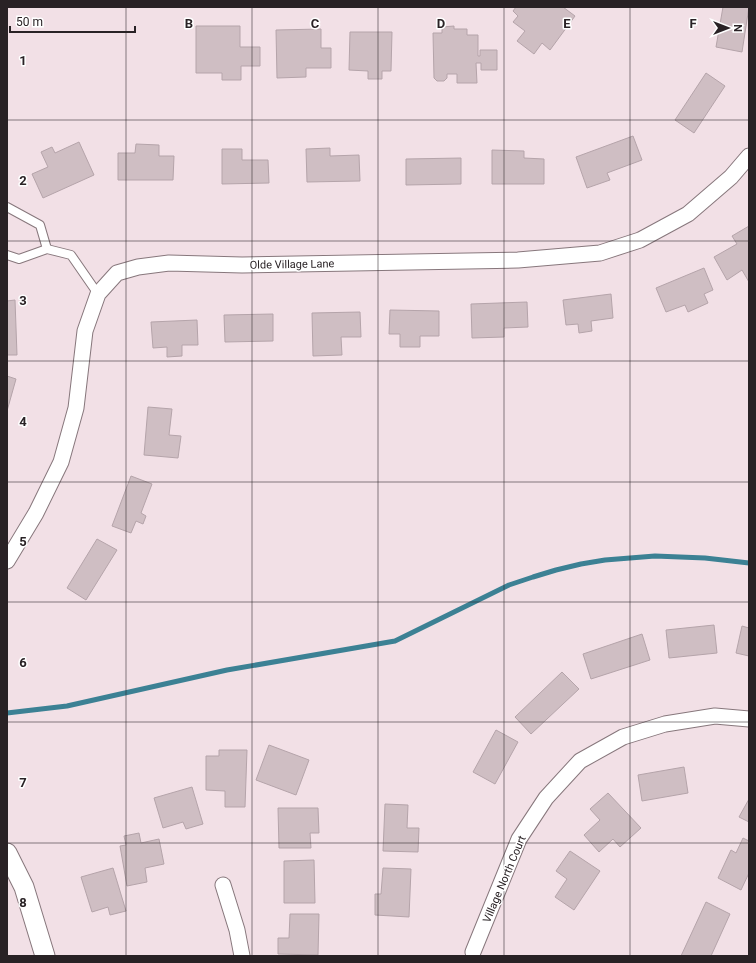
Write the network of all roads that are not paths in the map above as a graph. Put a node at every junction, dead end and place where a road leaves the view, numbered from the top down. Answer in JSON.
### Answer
{"nodes":[{"id":1,"x":749,"y":156,"type":"edge"},
{"id":2,"x":7,"y":207,"type":"edge"},
{"id":3,"x":47,"y":249,"type":"junction"},
{"id":4,"x":7,"y":256,"type":"edge"},
{"id":5,"x":98,"y":294,"type":"junction"},
{"id":6,"x":7,"y":561,"type":"edge"},
{"id":7,"x":749,"y":719,"type":"edge"},
{"id":8,"x":7,"y":852,"type":"edge"},
{"id":9,"x":223,"y":885,"type":"dead end"},
{"id":10,"x":473,"y":952,"type":"dead end"},
{"id":11,"x":45,"y":956,"type":"edge"},
{"id":12,"x":242,"y":956,"type":"edge"}],
"edges":[{"from":1,"to":5,"type":"street","name":"Olde Village Lane"},
{"from":2,"to":3,"type":"lane"},
{"from":3,"to":4,"type":"lane"},
{"from":3,"to":5,"type":"lane"},
{"from":5,"to":6,"type":"street","name":"Olde Village Lane"},
{"from":7,"to":10,"type":"street","name":"Village North Court"},
{"from":8,"to":11,"type":"street"},
{"from":9,"to":12,"type":"street"}]}
